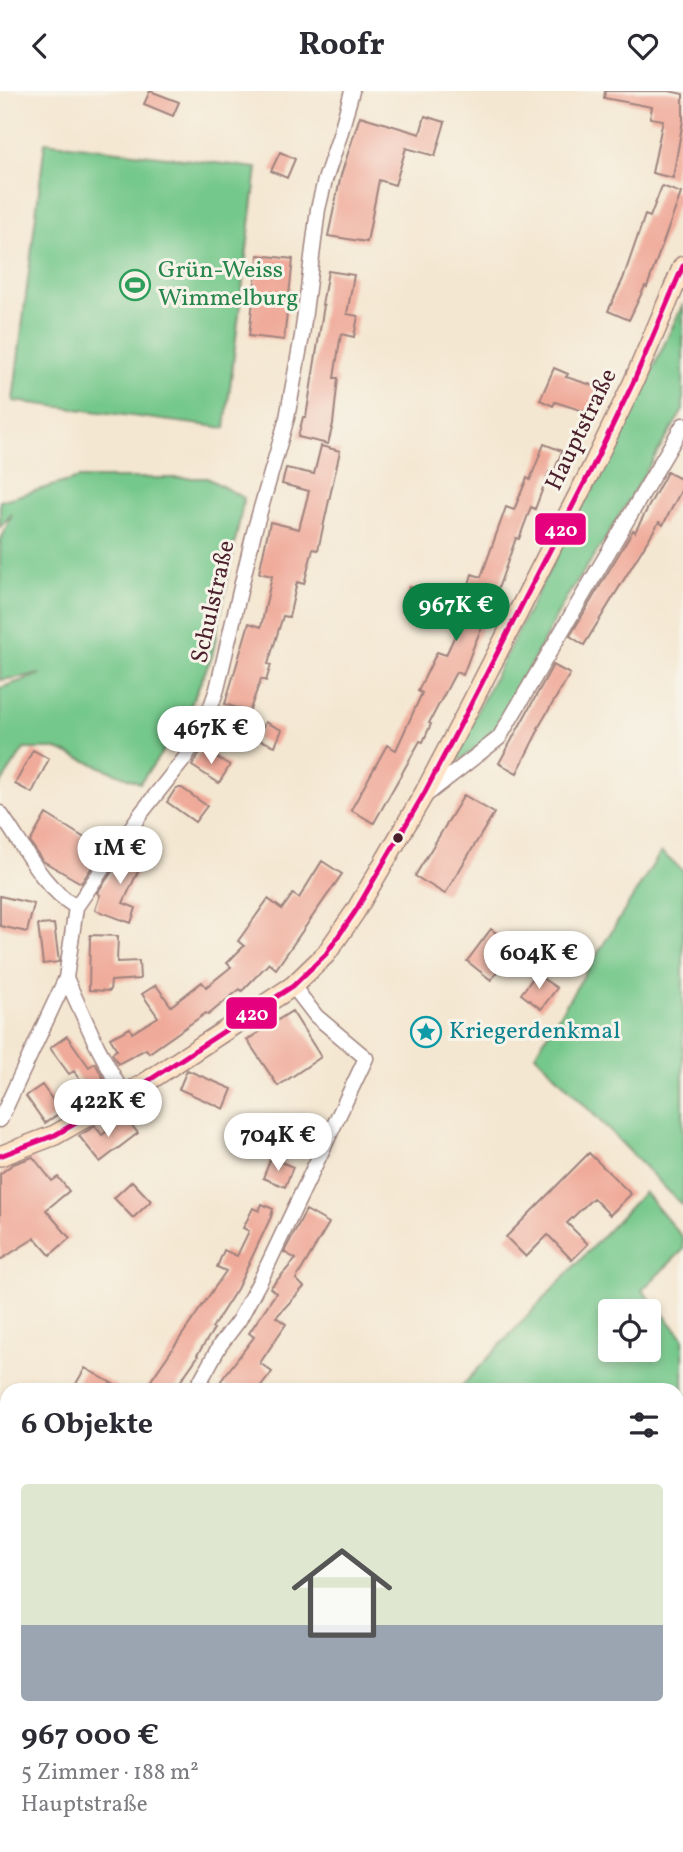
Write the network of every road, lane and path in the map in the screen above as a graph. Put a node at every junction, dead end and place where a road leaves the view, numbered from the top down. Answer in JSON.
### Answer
{"nodes":[{"id":1,"x":352,"y":91,"type":"edge"},
{"id":2,"x":683,"y":266,"type":"edge"},
{"id":3,"x":683,"y":425,"type":"edge"},
{"id":4,"x":422,"y":798,"type":"junction"},
{"id":5,"x":0,"y":813,"type":"edge"},
{"id":6,"x":76,"y":907,"type":"junction"},
{"id":7,"x":66,"y":978,"type":"junction"},
{"id":8,"x":293,"y":986,"type":"junction"},
{"id":9,"x":124,"y":1096,"type":"junction"},
{"id":10,"x":0,"y":1119,"type":"edge"},
{"id":11,"x":0,"y":1156,"type":"edge"},
{"id":12,"x":199,"y":1383,"type":"edge"}],
"edges":[{"from":1,"to":6,"type":"street","name":"Schulstraße"},
{"from":2,"to":4,"type":"main road","name":"Hauptstraße"},
{"from":3,"to":4,"type":"street","name":"Hauptstraße"},
{"from":4,"to":8,"type":"main road","name":"Hauptstraße"},
{"from":5,"to":6,"type":"street"},
{"from":6,"to":7,"type":"street","name":"Schulstraße"},
{"from":7,"to":9,"type":"street"},
{"from":7,"to":10,"type":"street","name":"Schulstraße"},
{"from":8,"to":9,"type":"main road","name":"Hauptstraße"},
{"from":8,"to":12,"type":"street"},
{"from":9,"to":11,"type":"main road","name":"Hauptstraße"}]}
